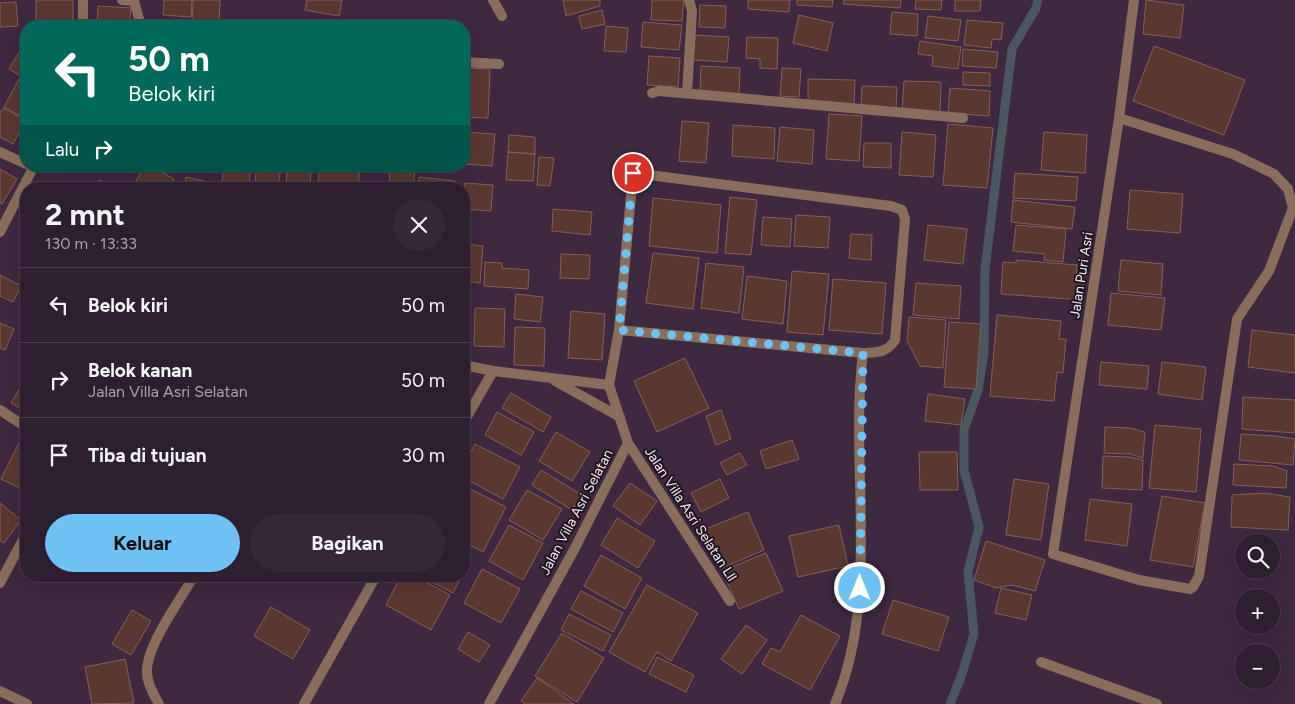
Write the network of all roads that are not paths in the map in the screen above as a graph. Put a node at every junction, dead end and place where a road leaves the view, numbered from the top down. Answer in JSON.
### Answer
{"nodes":[{"id":1,"x":83,"y":0,"type":"edge"},
{"id":2,"x":122,"y":0,"type":"edge"},
{"id":3,"x":493,"y":0,"type":"edge"},
{"id":4,"x":689,"y":0,"type":"edge"},
{"id":5,"x":1134,"y":0,"type":"edge"},
{"id":6,"x":502,"y":16,"type":"dead end"},
{"id":7,"x":83,"y":20,"type":"edge"},
{"id":8,"x":139,"y":20,"type":"edge"},
{"id":9,"x":470,"y":62,"type":"edge"},
{"id":10,"x":499,"y":64,"type":"dead end"},
{"id":11,"x":652,"y":93,"type":"dead end"},
{"id":12,"x":687,"y":94,"type":"junction"},
{"id":13,"x":963,"y":118,"type":"dead end"},
{"id":14,"x":1119,"y":118,"type":"junction"},
{"id":15,"x":0,"y":152,"type":"edge"},
{"id":16,"x":20,"y":161,"type":"edge"},
{"id":17,"x":20,"y":191,"type":"edge"},
{"id":18,"x":0,"y":232,"type":"edge"},
{"id":19,"x":619,"y":330,"type":"junction"},
{"id":20,"x":863,"y":353,"type":"junction"},
{"id":21,"x":470,"y":366,"type":"edge"},
{"id":22,"x":493,"y":371,"type":"junction"},
{"id":23,"x":550,"y":379,"type":"junction"},
{"id":24,"x":609,"y":385,"type":"junction"},
{"id":25,"x":0,"y":410,"type":"edge"},
{"id":26,"x":470,"y":411,"type":"edge"},
{"id":27,"x":620,"y":418,"type":"junction"},
{"id":28,"x":20,"y":423,"type":"edge"},
{"id":29,"x":628,"y":443,"type":"junction"},
{"id":30,"x":20,"y":545,"type":"edge"},
{"id":31,"x":190,"y":582,"type":"edge"},
{"id":32,"x":373,"y":582,"type":"edge"},
{"id":33,"x":0,"y":583,"type":"edge"},
{"id":34,"x":730,"y":601,"type":"dead end"},
{"id":35,"x":1041,"y":662,"type":"dead end"},
{"id":36,"x":0,"y":691,"type":"edge"},
{"id":37,"x":27,"y":704,"type":"edge"},
{"id":38,"x":158,"y":704,"type":"edge"},
{"id":39,"x":304,"y":704,"type":"edge"},
{"id":40,"x":489,"y":704,"type":"edge"},
{"id":41,"x":835,"y":704,"type":"edge"},
{"id":42,"x":1157,"y":704,"type":"edge"}],
"edges":[{"from":1,"to":7,"type":"street"},
{"from":2,"to":8,"type":"street"},
{"from":3,"to":6,"type":"street"},
{"from":4,"to":12,"type":"street"},
{"from":5,"to":14,"type":"street","name":"Jalan Puri Asri"},
{"from":9,"to":10,"type":"street"},
{"from":11,"to":12,"type":"street"},
{"from":12,"to":13,"type":"street"},
{"from":14,"to":14,"type":"street","name":"Jalan Puri Asri"},
{"from":15,"to":16,"type":"street"},
{"from":17,"to":18,"type":"street"},
{"from":19,"to":20,"type":"street"},
{"from":19,"to":20,"type":"street","name":"Jalan Villa Asri Selatan"},
{"from":19,"to":24,"type":"street","name":"Jalan Villa Asri Selatan"},
{"from":20,"to":41,"type":"street"},
{"from":21,"to":22,"type":"street"},
{"from":22,"to":23,"type":"street"},
{"from":22,"to":26,"type":"street"},
{"from":23,"to":24,"type":"street"},
{"from":23,"to":27,"type":"street"},
{"from":24,"to":27,"type":"street","name":"Jalan Villa Asri Selatan"},
{"from":25,"to":28,"type":"street"},
{"from":27,"to":29,"type":"street","name":"Jalan Villa Asri Selatan"},
{"from":29,"to":34,"type":"street","name":"Jalan Villa Asri Selatan Lll"},
{"from":29,"to":40,"type":"street","name":"Jalan Villa Asri Selatan"},
{"from":30,"to":33,"type":"street"},
{"from":31,"to":38,"type":"street"},
{"from":32,"to":39,"type":"street"},
{"from":35,"to":42,"type":"street"},
{"from":36,"to":37,"type":"street"}]}
